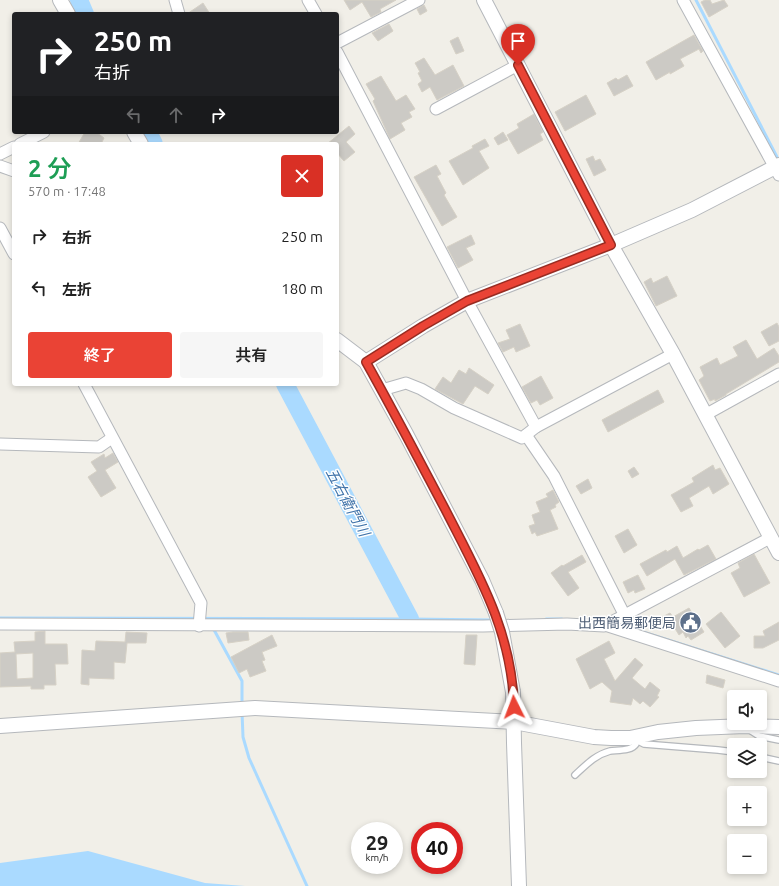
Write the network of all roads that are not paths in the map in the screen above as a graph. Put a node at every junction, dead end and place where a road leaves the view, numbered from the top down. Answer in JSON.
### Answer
{"nodes":[{"id":1,"x":60,"y":0,"type":"edge"},
{"id":2,"x":175,"y":0,"type":"edge"},
{"id":3,"x":308,"y":0,"type":"edge"},
{"id":4,"x":419,"y":0,"type":"edge"},
{"id":5,"x":484,"y":0,"type":"edge"},
{"id":6,"x":683,"y":0,"type":"edge"},
{"id":7,"x":67,"y":12,"type":"edge"},
{"id":8,"x":178,"y":12,"type":"edge"},
{"id":9,"x":313,"y":12,"type":"edge"},
{"id":10,"x":339,"y":42,"type":"edge"},
{"id":11,"x":339,"y":56,"type":"edge"},
{"id":12,"x":518,"y":65,"type":"junction"},
{"id":13,"x":436,"y":109,"type":"dead end"},
{"id":14,"x":40,"y":134,"type":"edge"},
{"id":15,"x":24,"y":142,"type":"edge"},
{"id":16,"x":12,"y":148,"type":"edge"},
{"id":17,"x":0,"y":154,"type":"edge"},
{"id":18,"x":0,"y":166,"type":"edge"},
{"id":19,"x":778,"y":169,"type":"edge"},
{"id":20,"x":12,"y":170,"type":"edge"},
{"id":21,"x":0,"y":228,"type":"edge"},
{"id":22,"x":611,"y":245,"type":"junction"},
{"id":23,"x":12,"y":250,"type":"edge"},
{"id":24,"x":467,"y":301,"type":"junction"},
{"id":25,"x":339,"y":342,"type":"edge"},
{"id":26,"x":673,"y":354,"type":"junction"},
{"id":27,"x":366,"y":362,"type":"junction"},
{"id":28,"x":779,"y":374,"type":"edge"},
{"id":29,"x":85,"y":386,"type":"edge"},
{"id":30,"x":382,"y":390,"type":"junction"},
{"id":31,"x":705,"y":415,"type":"junction"},
{"id":32,"x":536,"y":427,"type":"junction"},
{"id":33,"x":526,"y":435,"type":"junction"},
{"id":34,"x":112,"y":438,"type":"junction"},
{"id":35,"x":0,"y":444,"type":"edge"},
{"id":36,"x":770,"y":538,"type":"junction"},
{"id":37,"x":779,"y":553,"type":"edge"},
{"id":38,"x":625,"y":616,"type":"junction"},
{"id":39,"x":0,"y":624,"type":"edge"},
{"id":40,"x":605,"y":625,"type":"junction"},
{"id":41,"x":199,"y":626,"type":"junction"},
{"id":42,"x":779,"y":681,"type":"edge"},
{"id":43,"x":514,"y":722,"type":"junction"},
{"id":44,"x":0,"y":726,"type":"edge"},
{"id":45,"x":727,"y":727,"type":"edge"},
{"id":46,"x":767,"y":727,"type":"edge"},
{"id":47,"x":779,"y":727,"type":"edge"},
{"id":48,"x":750,"y":730,"type":"edge"},
{"id":49,"x":632,"y":739,"type":"junction"},
{"id":50,"x":779,"y":740,"type":"edge"},
{"id":51,"x":727,"y":751,"type":"edge"},
{"id":52,"x":767,"y":758,"type":"edge"},
{"id":53,"x":779,"y":761,"type":"edge"},
{"id":54,"x":574,"y":775,"type":"dead end"},
{"id":55,"x":519,"y":886,"type":"edge"}],
"edges":[{"from":1,"to":7,"type":"street"},
{"from":2,"to":8,"type":"street"},
{"from":3,"to":9,"type":"street"},
{"from":4,"to":10,"type":"street"},
{"from":5,"to":12,"type":"street"},
{"from":6,"to":19,"type":"street"},
{"from":11,"to":24,"type":"street"},
{"from":12,"to":13,"type":"street"},
{"from":12,"to":22,"type":"street"},
{"from":14,"to":15,"type":"street"},
{"from":16,"to":17,"type":"street"},
{"from":18,"to":20,"type":"street"},
{"from":19,"to":22,"type":"street"},
{"from":21,"to":23,"type":"street"},
{"from":22,"to":24,"type":"street"},
{"from":22,"to":26,"type":"street"},
{"from":24,"to":27,"type":"street"},
{"from":24,"to":32,"type":"street"},
{"from":25,"to":27,"type":"street"},
{"from":26,"to":31,"type":"street"},
{"from":26,"to":32,"type":"street"},
{"from":27,"to":30,"type":"street"},
{"from":28,"to":31,"type":"street"},
{"from":29,"to":34,"type":"street"},
{"from":30,"to":33,"type":"street"},
{"from":30,"to":43,"type":"street","bridge":true},
{"from":31,"to":36,"type":"street"},
{"from":32,"to":33,"type":"street"},
{"from":33,"to":38,"type":"street"},
{"from":34,"to":35,"type":"street"},
{"from":34,"to":41,"type":"street"},
{"from":36,"to":37,"type":"street"},
{"from":36,"to":38,"type":"street"},
{"from":38,"to":40,"type":"street"},
{"from":39,"to":41,"type":"street"},
{"from":40,"to":41,"type":"street"},
{"from":40,"to":42,"type":"street"},
{"from":43,"to":44,"type":"street"},
{"from":43,"to":49,"type":"street"},
{"from":43,"to":55,"type":"street"},
{"from":45,"to":49,"type":"street"},
{"from":46,"to":47,"type":"street"},
{"from":48,"to":50,"type":"lane"},
{"from":49,"to":51,"type":"lane"},
{"from":49,"to":54,"type":"lane"},
{"from":52,"to":53,"type":"lane"}]}
